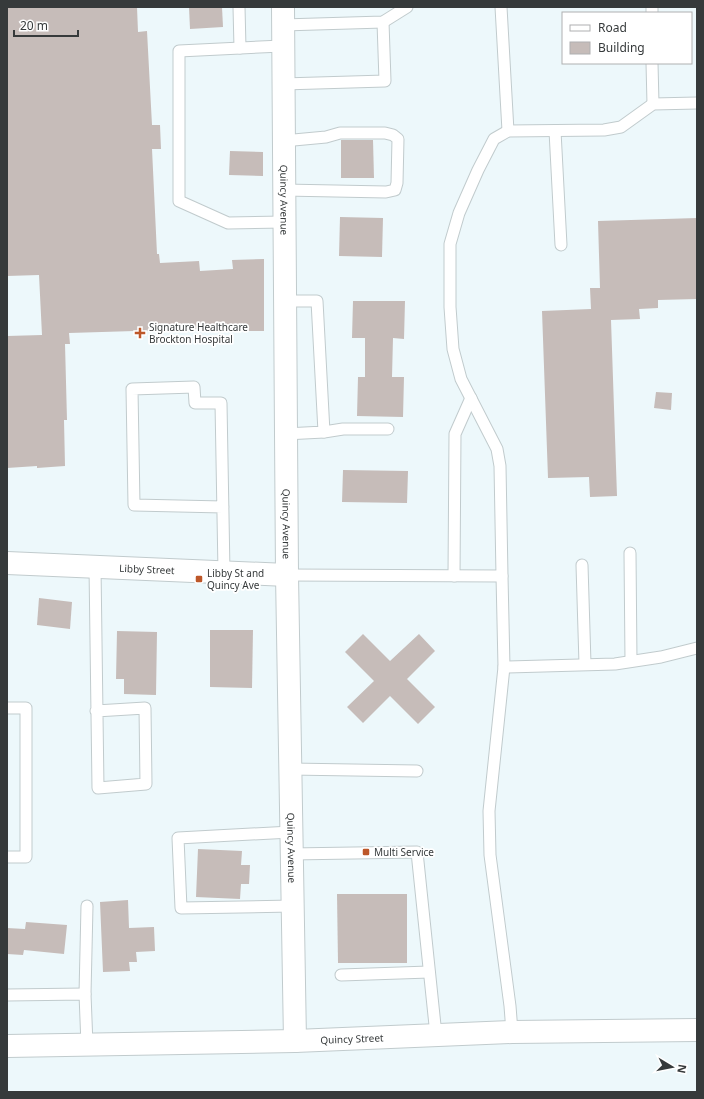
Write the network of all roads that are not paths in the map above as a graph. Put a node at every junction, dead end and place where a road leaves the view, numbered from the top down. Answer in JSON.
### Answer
{"nodes":[{"id":1,"x":239,"y":7,"type":"edge"},
{"id":2,"x":407,"y":7,"type":"edge"},
{"id":3,"x":501,"y":7,"type":"edge"},
{"id":4,"x":383,"y":22,"type":"junction"},
{"id":5,"x":283,"y":26,"type":"edge"},
{"id":6,"x":240,"y":48,"type":"junction"},
{"id":7,"x":652,"y":64,"type":"edge"},
{"id":8,"x":283,"y":84,"type":"junction"},
{"id":9,"x":697,"y":102,"type":"edge"},
{"id":10,"x":653,"y":104,"type":"junction"},
{"id":11,"x":508,"y":131,"type":"junction"},
{"id":12,"x":555,"y":131,"type":"junction"},
{"id":13,"x":283,"y":142,"type":"junction"},
{"id":14,"x":284,"y":190,"type":"junction"},
{"id":15,"x":284,"y":222,"type":"junction"},
{"id":16,"x":560,"y":245,"type":"dead end"},
{"id":17,"x":285,"y":301,"type":"junction"},
{"id":18,"x":471,"y":398,"type":"junction"},
{"id":19,"x":388,"y":429,"type":"dead end"},
{"id":20,"x":324,"y":432,"type":"junction"},
{"id":21,"x":285,"y":434,"type":"junction"},
{"id":22,"x":223,"y":507,"type":"junction"},
{"id":23,"x":630,"y":553,"type":"dead end"},
{"id":24,"x":7,"y":563,"type":"edge"},
{"id":25,"x":582,"y":565,"type":"dead end"},
{"id":26,"x":95,"y":567,"type":"junction"},
{"id":27,"x":224,"y":572,"type":"junction"},
{"id":28,"x":287,"y":575,"type":"junction"},
{"id":29,"x":454,"y":576,"type":"junction"},
{"id":30,"x":502,"y":576,"type":"junction"},
{"id":31,"x":697,"y":648,"type":"edge"},
{"id":32,"x":631,"y":662,"type":"junction"},
{"id":33,"x":585,"y":664,"type":"junction"},
{"id":34,"x":504,"y":667,"type":"junction"},
{"id":35,"x":7,"y":708,"type":"edge"},
{"id":36,"x":96,"y":711,"type":"junction"},
{"id":37,"x":290,"y":769,"type":"junction"},
{"id":38,"x":417,"y":771,"type":"dead end"},
{"id":39,"x":291,"y":832,"type":"junction"},
{"id":40,"x":291,"y":854,"type":"junction"},
{"id":41,"x":7,"y":857,"type":"edge"},
{"id":42,"x":87,"y":906,"type":"dead end"},
{"id":43,"x":292,"y":906,"type":"junction"},
{"id":44,"x":429,"y":972,"type":"junction"},
{"id":45,"x":341,"y":975,"type":"dead end"},
{"id":46,"x":84,"y":994,"type":"junction"},
{"id":47,"x":7,"y":995,"type":"edge"},
{"id":48,"x":697,"y":1030,"type":"edge"},
{"id":49,"x":512,"y":1032,"type":"junction"},
{"id":50,"x":436,"y":1035,"type":"junction"},
{"id":51,"x":295,"y":1041,"type":"junction"},
{"id":52,"x":87,"y":1045,"type":"junction"},
{"id":53,"x":7,"y":1046,"type":"edge"}],
"edges":[{"from":1,"to":6,"type":"lane"},
{"from":2,"to":4,"type":"lane"},
{"from":3,"to":11,"type":"lane"},
{"from":4,"to":5,"type":"lane"},
{"from":4,"to":8,"type":"lane"},
{"from":5,"to":6,"type":"lane"},
{"from":5,"to":8,"type":"street","name":"Quincy Avenue"},
{"from":6,"to":15,"type":"lane"},
{"from":7,"to":10,"type":"lane"},
{"from":8,"to":13,"type":"street","name":"Quincy Avenue"},
{"from":9,"to":10,"type":"lane"},
{"from":10,"to":12,"type":"lane"},
{"from":11,"to":12,"type":"lane"},
{"from":11,"to":18,"type":"lane"},
{"from":12,"to":16,"type":"lane"},
{"from":13,"to":14,"type":"street","name":"Quincy Avenue"},
{"from":13,"to":14,"type":"lane"},
{"from":14,"to":15,"type":"street","name":"Quincy Avenue"},
{"from":15,"to":17,"type":"street","name":"Quincy Avenue"},
{"from":17,"to":20,"type":"lane"},
{"from":17,"to":21,"type":"street","name":"Quincy Avenue"},
{"from":18,"to":29,"type":"lane"},
{"from":18,"to":30,"type":"lane"},
{"from":19,"to":20,"type":"lane"},
{"from":20,"to":21,"type":"lane"},
{"from":21,"to":28,"type":"street","name":"Quincy Avenue"},
{"from":22,"to":22,"type":"lane"},
{"from":22,"to":27,"type":"lane"},
{"from":23,"to":32,"type":"lane"},
{"from":24,"to":26,"type":"street","name":"Libby Street"},
{"from":25,"to":33,"type":"lane"},
{"from":26,"to":27,"type":"street","name":"Libby Street"},
{"from":26,"to":36,"type":"lane"},
{"from":27,"to":28,"type":"street","name":"Libby Street"},
{"from":28,"to":29,"type":"lane"},
{"from":28,"to":37,"type":"street","name":"Quincy Avenue"},
{"from":29,"to":30,"type":"lane"},
{"from":30,"to":34,"type":"lane"},
{"from":31,"to":32,"type":"lane"},
{"from":32,"to":33,"type":"lane"},
{"from":33,"to":34,"type":"lane"},
{"from":34,"to":49,"type":"lane"},
{"from":35,"to":41,"type":"lane"},
{"from":36,"to":36,"type":"lane"},
{"from":37,"to":38,"type":"lane"},
{"from":37,"to":39,"type":"street","name":"Quincy Avenue"},
{"from":39,"to":40,"type":"street","name":"Quincy Avenue"},
{"from":39,"to":43,"type":"lane"},
{"from":40,"to":43,"type":"street","name":"Quincy Avenue"},
{"from":40,"to":44,"type":"lane"},
{"from":42,"to":46,"type":"lane"},
{"from":43,"to":51,"type":"street","name":"Quincy Avenue"},
{"from":44,"to":45,"type":"lane"},
{"from":44,"to":50,"type":"lane"},
{"from":46,"to":47,"type":"lane"},
{"from":46,"to":52,"type":"lane"},
{"from":48,"to":49,"type":"street","name":"Quincy Street"},
{"from":49,"to":50,"type":"street","name":"Quincy Street"},
{"from":50,"to":51,"type":"street","name":"Quincy Street"},
{"from":51,"to":52,"type":"street","name":"Quincy Street"},
{"from":52,"to":53,"type":"street","name":"Quincy Street"}]}
